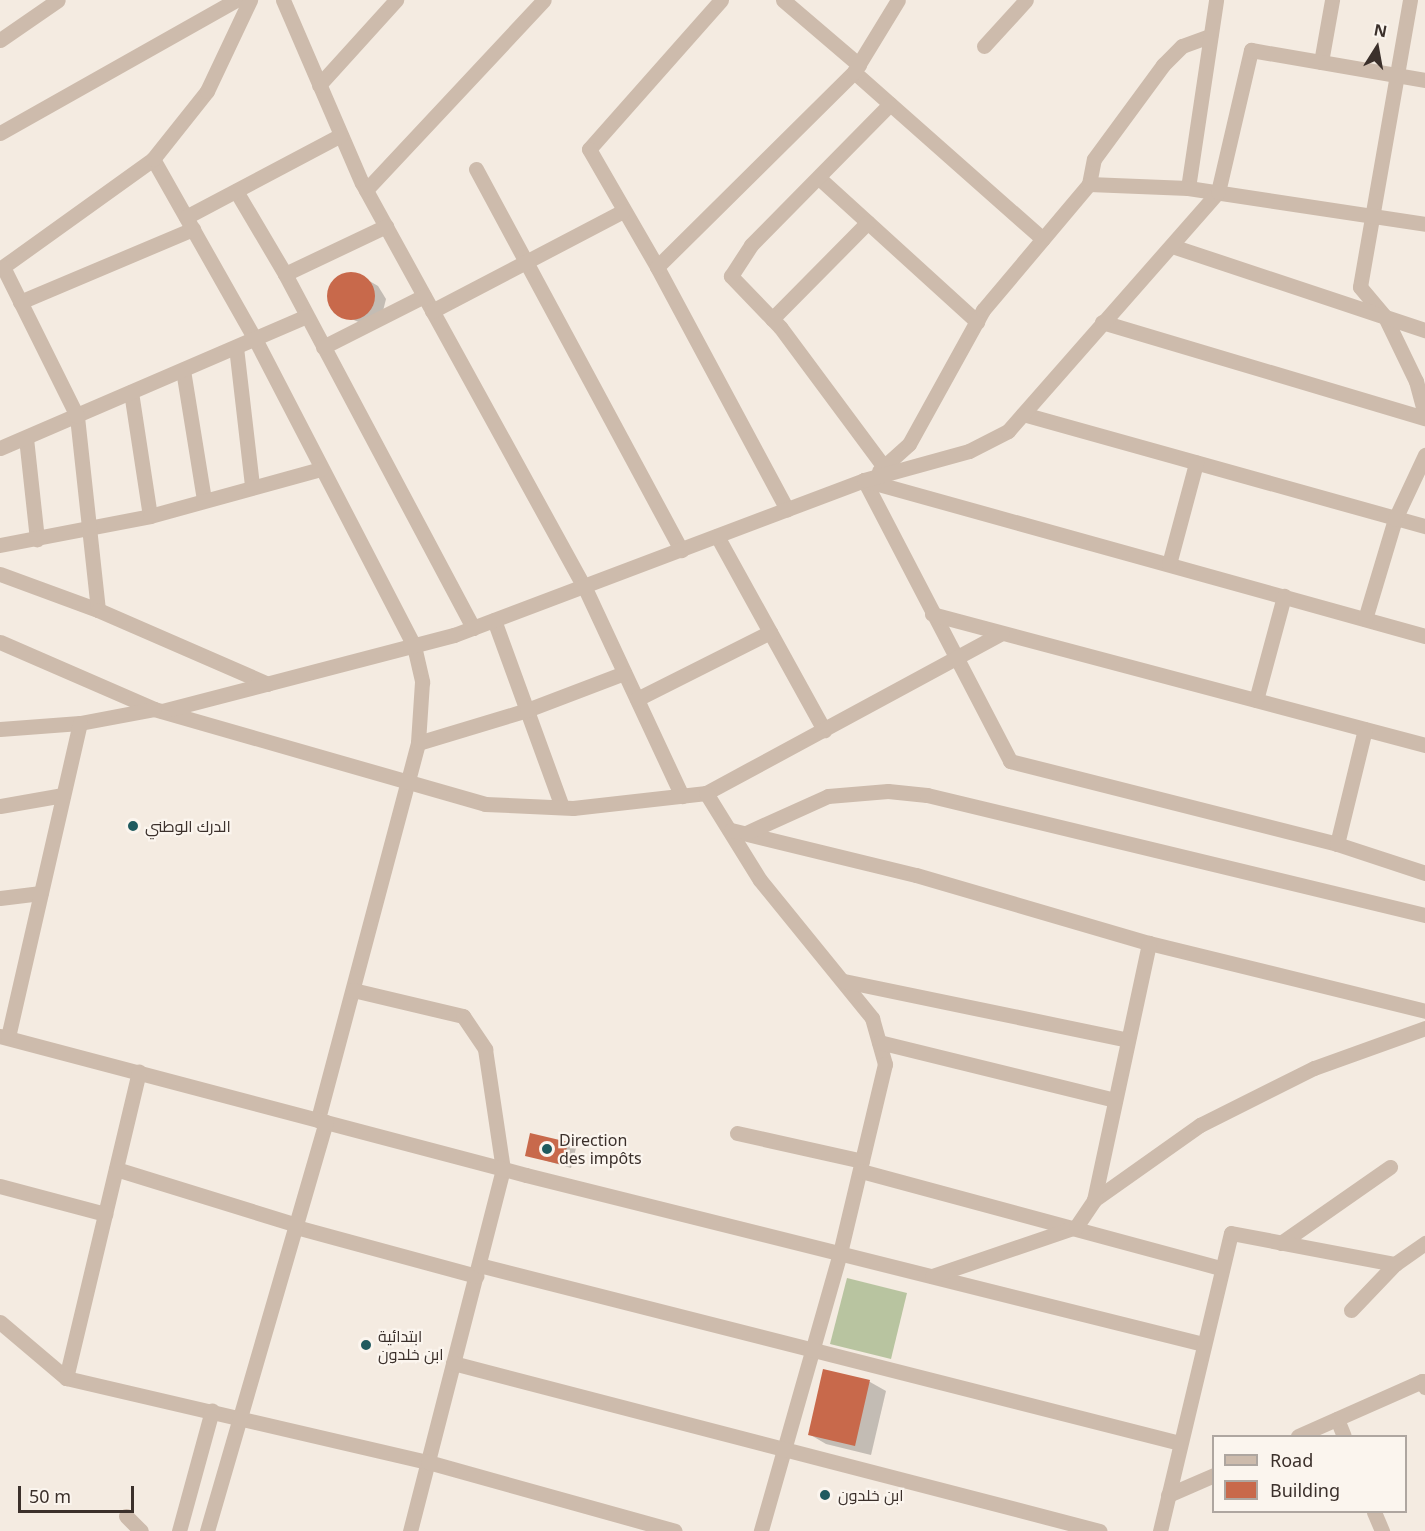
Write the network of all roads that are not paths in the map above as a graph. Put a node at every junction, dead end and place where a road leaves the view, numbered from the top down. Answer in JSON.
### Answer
{"nodes":[{"id":1,"x":58,"y":0,"type":"edge"},
{"id":2,"x":236,"y":0,"type":"edge"},
{"id":3,"x":250,"y":0,"type":"edge"},
{"id":4,"x":283,"y":0,"type":"edge"},
{"id":5,"x":396,"y":0,"type":"edge"},
{"id":6,"x":544,"y":0,"type":"edge"},
{"id":7,"x":721,"y":0,"type":"edge"},
{"id":8,"x":783,"y":0,"type":"edge"},
{"id":9,"x":898,"y":0,"type":"edge"},
{"id":10,"x":1026,"y":0,"type":"edge"},
{"id":11,"x":1216,"y":0,"type":"edge"},
{"id":12,"x":1332,"y":0,"type":"edge"},
{"id":13,"x":1410,"y":0,"type":"edge"},
{"id":14,"x":1210,"y":36,"type":"junction"},
{"id":15,"x":0,"y":40,"type":"edge"},
{"id":16,"x":984,"y":46,"type":"dead end"},
{"id":17,"x":1321,"y":62,"type":"junction"},
{"id":18,"x":856,"y":69,"type":"junction"},
{"id":19,"x":1397,"y":75,"type":"junction"},
{"id":20,"x":1425,"y":80,"type":"edge"},
{"id":21,"x":319,"y":85,"type":"junction"},
{"id":22,"x":890,"y":104,"type":"junction"},
{"id":23,"x":0,"y":133,"type":"edge"},
{"id":24,"x":341,"y":135,"type":"junction"},
{"id":25,"x":153,"y":159,"type":"junction"},
{"id":26,"x":476,"y":169,"type":"dead end"},
{"id":27,"x":819,"y":178,"type":"junction"},
{"id":28,"x":1089,"y":184,"type":"junction"},
{"id":29,"x":1188,"y":188,"type":"junction"},
{"id":30,"x":366,"y":190,"type":"junction"},
{"id":31,"x":236,"y":191,"type":"junction"},
{"id":32,"x":1218,"y":192,"type":"junction"},
{"id":33,"x":623,"y":211,"type":"junction"},
{"id":34,"x":1374,"y":216,"type":"junction"},
{"id":35,"x":868,"y":222,"type":"junction"},
{"id":36,"x":189,"y":223,"type":"junction"},
{"id":37,"x":1425,"y":225,"type":"edge"},
{"id":38,"x":386,"y":226,"type":"junction"},
{"id":39,"x":1043,"y":239,"type":"junction"},
{"id":40,"x":1172,"y":246,"type":"junction"},
{"id":41,"x":526,"y":263,"type":"junction"},
{"id":42,"x":657,"y":267,"type":"junction"},
{"id":43,"x":1,"y":268,"type":"edge"},
{"id":44,"x":285,"y":274,"type":"junction"},
{"id":45,"x":424,"y":296,"type":"junction"},
{"id":46,"x":20,"y":302,"type":"junction"},
{"id":47,"x":432,"y":311,"type":"junction"},
{"id":48,"x":306,"y":316,"type":"junction"},
{"id":49,"x":1385,"y":317,"type":"junction"},
{"id":50,"x":772,"y":319,"type":"junction"},
{"id":51,"x":977,"y":322,"type":"junction"},
{"id":52,"x":1102,"y":322,"type":"junction"},
{"id":53,"x":1425,"y":330,"type":"edge"},
{"id":54,"x":255,"y":339,"type":"junction"},
{"id":55,"x":236,"y":347,"type":"junction"},
{"id":56,"x":323,"y":347,"type":"junction"},
{"id":57,"x":183,"y":370,"type":"junction"},
{"id":58,"x":131,"y":392,"type":"junction"},
{"id":59,"x":1023,"y":414,"type":"junction"},
{"id":60,"x":77,"y":416,"type":"junction"},
{"id":61,"x":1425,"y":416,"type":"edge"},
{"id":62,"x":26,"y":438,"type":"junction"},
{"id":63,"x":0,"y":448,"type":"edge"},
{"id":64,"x":1425,"y":455,"type":"edge"},
{"id":65,"x":1196,"y":463,"type":"junction"},
{"id":66,"x":884,"y":468,"type":"junction"},
{"id":67,"x":321,"y":469,"type":"junction"},
{"id":68,"x":864,"y":480,"type":"junction"},
{"id":69,"x":252,"y":484,"type":"junction"},
{"id":70,"x":204,"y":500,"type":"junction"},
{"id":71,"x":787,"y":509,"type":"junction"},
{"id":72,"x":150,"y":516,"type":"junction"},
{"id":73,"x":1395,"y":519,"type":"junction"},
{"id":74,"x":1425,"y":526,"type":"edge"},
{"id":75,"x":86,"y":528,"type":"junction"},
{"id":76,"x":717,"y":536,"type":"junction"},
{"id":77,"x":37,"y":539,"type":"junction"},
{"id":78,"x":0,"y":545,"type":"edge"},
{"id":79,"x":681,"y":550,"type":"junction"},
{"id":80,"x":1169,"y":564,"type":"junction"},
{"id":81,"x":0,"y":574,"type":"edge"},
{"id":82,"x":584,"y":586,"type":"junction"},
{"id":83,"x":1284,"y":596,"type":"junction"},
{"id":84,"x":98,"y":610,"type":"junction"},
{"id":85,"x":932,"y":614,"type":"junction"},
{"id":86,"x":1365,"y":619,"type":"junction"},
{"id":87,"x":494,"y":620,"type":"junction"},
{"id":88,"x":473,"y":628,"type":"junction"},
{"id":89,"x":770,"y":632,"type":"junction"},
{"id":90,"x":1002,"y":633,"type":"junction"},
{"id":91,"x":1425,"y":636,"type":"edge"},
{"id":92,"x":0,"y":642,"type":"edge"},
{"id":93,"x":414,"y":646,"type":"junction"},
{"id":94,"x":956,"y":660,"type":"junction"},
{"id":95,"x":624,"y":673,"type":"junction"},
{"id":96,"x":268,"y":684,"type":"junction"},
{"id":97,"x":636,"y":699,"type":"junction"},
{"id":98,"x":1256,"y":700,"type":"junction"},
{"id":99,"x":158,"y":710,"type":"junction"},
{"id":100,"x":527,"y":711,"type":"junction"},
{"id":101,"x":80,"y":723,"type":"junction"},
{"id":102,"x":0,"y":729,"type":"edge"},
{"id":103,"x":1365,"y":729,"type":"junction"},
{"id":104,"x":824,"y":730,"type":"junction"},
{"id":105,"x":418,"y":743,"type":"junction"},
{"id":106,"x":1425,"y":745,"type":"edge"},
{"id":107,"x":408,"y":782,"type":"junction"},
{"id":108,"x":706,"y":793,"type":"junction"},
{"id":109,"x":63,"y":795,"type":"junction"},
{"id":110,"x":682,"y":796,"type":"junction"},
{"id":111,"x":0,"y":806,"type":"edge"},
{"id":112,"x":562,"y":807,"type":"junction"},
{"id":113,"x":739,"y":831,"type":"junction"},
{"id":114,"x":1337,"y":844,"type":"junction"},
{"id":115,"x":1425,"y":873,"type":"edge"},
{"id":116,"x":41,"y":893,"type":"junction"},
{"id":117,"x":0,"y":898,"type":"edge"},
{"id":118,"x":1425,"y":915,"type":"edge"},
{"id":119,"x":1149,"y":943,"type":"junction"},
{"id":120,"x":844,"y":981,"type":"junction"},
{"id":121,"x":352,"y":990,"type":"junction"},
{"id":122,"x":1425,"y":1011,"type":"edge"},
{"id":123,"x":1425,"y":1028,"type":"edge"},
{"id":124,"x":4,"y":1037,"type":"edge"},
{"id":125,"x":1128,"y":1040,"type":"junction"},
{"id":126,"x":879,"y":1041,"type":"junction"},
{"id":127,"x":139,"y":1072,"type":"junction"},
{"id":128,"x":1115,"y":1100,"type":"junction"},
{"id":129,"x":322,"y":1121,"type":"junction"},
{"id":130,"x":737,"y":1133,"type":"dead end"},
{"id":131,"x":861,"y":1166,"type":"junction"},
{"id":132,"x":1390,"y":1167,"type":"dead end"},
{"id":133,"x":116,"y":1169,"type":"junction"},
{"id":134,"x":502,"y":1169,"type":"junction"},
{"id":135,"x":0,"y":1186,"type":"edge"},
{"id":136,"x":1094,"y":1200,"type":"junction"},
{"id":137,"x":105,"y":1214,"type":"junction"},
{"id":138,"x":297,"y":1226,"type":"junction"},
{"id":139,"x":1076,"y":1227,"type":"junction"},
{"id":140,"x":1281,"y":1243,"type":"junction"},
{"id":141,"x":1425,"y":1243,"type":"edge"},
{"id":142,"x":840,"y":1253,"type":"junction"},
{"id":143,"x":1395,"y":1264,"type":"junction"},
{"id":144,"x":1221,"y":1268,"type":"junction"},
{"id":145,"x":478,"y":1270,"type":"junction"},
{"id":146,"x":932,"y":1276,"type":"junction"},
{"id":147,"x":1351,"y":1310,"type":"dead end"},
{"id":148,"x":0,"y":1322,"type":"edge"},
{"id":149,"x":1203,"y":1344,"type":"junction"},
{"id":150,"x":812,"y":1350,"type":"junction"},
{"id":151,"x":453,"y":1363,"type":"junction"},
{"id":152,"x":66,"y":1378,"type":"junction"},
{"id":153,"x":1425,"y":1387,"type":"edge"},
{"id":154,"x":212,"y":1410,"type":"junction"},
{"id":155,"x":242,"y":1417,"type":"junction"},
{"id":156,"x":1337,"y":1419,"type":"junction"},
{"id":157,"x":1302,"y":1435,"type":"edge"},
{"id":158,"x":1343,"y":1435,"type":"edge"},
{"id":159,"x":1180,"y":1443,"type":"junction"},
{"id":160,"x":784,"y":1449,"type":"junction"},
{"id":161,"x":428,"y":1462,"type":"junction"},
{"id":162,"x":1212,"y":1476,"type":"edge"},
{"id":163,"x":1168,"y":1496,"type":"junction"},
{"id":164,"x":1374,"y":1513,"type":"edge"},
{"id":165,"x":126,"y":1516,"type":"dead end"},
{"id":166,"x":141,"y":1531,"type":"edge"},
{"id":167,"x":179,"y":1531,"type":"edge"},
{"id":168,"x":207,"y":1531,"type":"edge"},
{"id":169,"x":410,"y":1531,"type":"edge"},
{"id":170,"x":675,"y":1531,"type":"edge"},
{"id":171,"x":761,"y":1531,"type":"edge"},
{"id":172,"x":1101,"y":1531,"type":"edge"},
{"id":173,"x":1160,"y":1531,"type":"edge"},
{"id":174,"x":1382,"y":1531,"type":"edge"}],
"edges":[{"from":1,"to":15,"type":"street"},
{"from":2,"to":23,"type":"street"},
{"from":3,"to":25,"type":"street"},
{"from":4,"to":21,"type":"street"},
{"from":5,"to":21,"type":"street"},
{"from":6,"to":30,"type":"street"},
{"from":7,"to":33,"type":"street"},
{"from":8,"to":18,"type":"street"},
{"from":9,"to":18,"type":"street"},
{"from":10,"to":16,"type":"street"},
{"from":11,"to":14,"type":"street"},
{"from":12,"to":17,"type":"street"},
{"from":13,"to":19,"type":"street"},
{"from":14,"to":28,"type":"street"},
{"from":14,"to":29,"type":"street"},
{"from":17,"to":19,"type":"street"},
{"from":17,"to":32,"type":"street"},
{"from":18,"to":22,"type":"street"},
{"from":18,"to":42,"type":"street"},
{"from":19,"to":20,"type":"street"},
{"from":19,"to":34,"type":"street"},
{"from":21,"to":24,"type":"street"},
{"from":22,"to":27,"type":"street"},
{"from":22,"to":39,"type":"street"},
{"from":24,"to":30,"type":"street"},
{"from":24,"to":31,"type":"street"},
{"from":25,"to":36,"type":"street"},
{"from":25,"to":43,"type":"street"},
{"from":26,"to":41,"type":"street"},
{"from":27,"to":35,"type":"street"},
{"from":27,"to":50,"type":"street"},
{"from":28,"to":29,"type":"street"},
{"from":28,"to":39,"type":"street"},
{"from":29,"to":32,"type":"street"},
{"from":30,"to":38,"type":"street"},
{"from":31,"to":36,"type":"street"},
{"from":31,"to":44,"type":"street"},
{"from":32,"to":34,"type":"street"},
{"from":32,"to":40,"type":"street"},
{"from":33,"to":41,"type":"street"},
{"from":33,"to":42,"type":"street"},
{"from":34,"to":37,"type":"street"},
{"from":34,"to":49,"type":"street"},
{"from":35,"to":50,"type":"street"},
{"from":35,"to":51,"type":"street"},
{"from":36,"to":46,"type":"street"},
{"from":36,"to":54,"type":"street"},
{"from":38,"to":44,"type":"street"},
{"from":38,"to":45,"type":"street"},
{"from":39,"to":51,"type":"street"},
{"from":40,"to":49,"type":"street"},
{"from":40,"to":52,"type":"street"},
{"from":41,"to":47,"type":"street"},
{"from":41,"to":79,"type":"street"},
{"from":42,"to":71,"type":"street"},
{"from":43,"to":46,"type":"street"},
{"from":44,"to":48,"type":"street"},
{"from":45,"to":47,"type":"street"},
{"from":45,"to":56,"type":"street"},
{"from":46,"to":60,"type":"street"},
{"from":47,"to":82,"type":"street"},
{"from":48,"to":54,"type":"street"},
{"from":48,"to":56,"type":"street"},
{"from":49,"to":53,"type":"street"},
{"from":49,"to":61,"type":"street"},
{"from":50,"to":66,"type":"street"},
{"from":51,"to":66,"type":"street"},
{"from":52,"to":59,"type":"street"},
{"from":52,"to":61,"type":"street"},
{"from":54,"to":55,"type":"street"},
{"from":54,"to":67,"type":"street"},
{"from":55,"to":57,"type":"street"},
{"from":55,"to":69,"type":"street"},
{"from":56,"to":88,"type":"street"},
{"from":57,"to":58,"type":"street"},
{"from":57,"to":70,"type":"street"},
{"from":58,"to":60,"type":"street"},
{"from":58,"to":72,"type":"street"},
{"from":59,"to":65,"type":"street"},
{"from":59,"to":68,"type":"street"},
{"from":60,"to":62,"type":"street"},
{"from":60,"to":75,"type":"street"},
{"from":62,"to":63,"type":"street"},
{"from":62,"to":77,"type":"street"},
{"from":64,"to":73,"type":"street"},
{"from":65,"to":73,"type":"street"},
{"from":65,"to":80,"type":"street"},
{"from":66,"to":68,"type":"street"},
{"from":67,"to":69,"type":"street"},
{"from":67,"to":93,"type":"street"},
{"from":68,"to":71,"type":"street"},
{"from":68,"to":80,"type":"street"},
{"from":68,"to":85,"type":"street"},
{"from":69,"to":70,"type":"street"},
{"from":70,"to":72,"type":"street"},
{"from":71,"to":76,"type":"street"},
{"from":72,"to":75,"type":"street"},
{"from":73,"to":74,"type":"street"},
{"from":73,"to":86,"type":"street"},
{"from":75,"to":77,"type":"street"},
{"from":75,"to":84,"type":"street"},
{"from":76,"to":79,"type":"street"},
{"from":76,"to":89,"type":"street"},
{"from":77,"to":78,"type":"street"},
{"from":79,"to":82,"type":"street"},
{"from":80,"to":83,"type":"street"},
{"from":81,"to":84,"type":"street"},
{"from":82,"to":87,"type":"street"},
{"from":82,"to":95,"type":"street"},
{"from":83,"to":86,"type":"street"},
{"from":83,"to":98,"type":"street"},
{"from":84,"to":96,"type":"street"},
{"from":85,"to":90,"type":"street"},
{"from":85,"to":94,"type":"street"},
{"from":86,"to":91,"type":"street"},
{"from":87,"to":88,"type":"street"},
{"from":87,"to":100,"type":"street"},
{"from":88,"to":93,"type":"street"},
{"from":89,"to":97,"type":"street"},
{"from":89,"to":104,"type":"street"},
{"from":90,"to":94,"type":"street"},
{"from":90,"to":98,"type":"street"},
{"from":92,"to":99,"type":"street"},
{"from":93,"to":96,"type":"street"},
{"from":93,"to":105,"type":"street"},
{"from":94,"to":104,"type":"street"},
{"from":94,"to":114,"type":"street"},
{"from":95,"to":97,"type":"street"},
{"from":95,"to":100,"type":"street"},
{"from":96,"to":99,"type":"street"},
{"from":97,"to":110,"type":"street"},
{"from":98,"to":103,"type":"street"},
{"from":99,"to":101,"type":"street"},
{"from":99,"to":107,"type":"street"},
{"from":100,"to":105,"type":"street"},
{"from":100,"to":112,"type":"street"},
{"from":101,"to":102,"type":"street"},
{"from":101,"to":109,"type":"street"},
{"from":103,"to":106,"type":"street"},
{"from":103,"to":114,"type":"street"},
{"from":104,"to":108,"type":"street"},
{"from":105,"to":107,"type":"street"},
{"from":107,"to":112,"type":"street"},
{"from":107,"to":121,"type":"street"},
{"from":108,"to":110,"type":"street"},
{"from":108,"to":113,"type":"street"},
{"from":109,"to":111,"type":"street"},
{"from":109,"to":116,"type":"street"},
{"from":110,"to":112,"type":"street"},
{"from":113,"to":118,"type":"street"},
{"from":113,"to":119,"type":"street"},
{"from":113,"to":120,"type":"street"},
{"from":114,"to":115,"type":"street"},
{"from":116,"to":117,"type":"street"},
{"from":116,"to":124,"type":"street"},
{"from":119,"to":122,"type":"street"},
{"from":119,"to":125,"type":"street"},
{"from":120,"to":125,"type":"street"},
{"from":120,"to":126,"type":"street"},
{"from":121,"to":129,"type":"street"},
{"from":121,"to":134,"type":"street"},
{"from":123,"to":136,"type":"street"},
{"from":124,"to":127,"type":"street"},
{"from":125,"to":128,"type":"street"},
{"from":126,"to":128,"type":"street"},
{"from":126,"to":131,"type":"street"},
{"from":127,"to":129,"type":"street"},
{"from":127,"to":133,"type":"street"},
{"from":128,"to":136,"type":"street"},
{"from":129,"to":134,"type":"street"},
{"from":129,"to":138,"type":"street"},
{"from":130,"to":131,"type":"street"},
{"from":131,"to":139,"type":"street"},
{"from":131,"to":142,"type":"street"},
{"from":132,"to":140,"type":"street"},
{"from":133,"to":137,"type":"street"},
{"from":133,"to":138,"type":"street"},
{"from":134,"to":142,"type":"street"},
{"from":134,"to":145,"type":"street"},
{"from":135,"to":137,"type":"street"},
{"from":136,"to":139,"type":"street"},
{"from":137,"to":152,"type":"street"},
{"from":138,"to":145,"type":"street"},
{"from":138,"to":155,"type":"street"},
{"from":139,"to":144,"type":"street"},
{"from":139,"to":146,"type":"street"},
{"from":140,"to":143,"type":"street"},
{"from":140,"to":144,"type":"street"},
{"from":141,"to":143,"type":"street"},
{"from":142,"to":146,"type":"street"},
{"from":142,"to":150,"type":"street"},
{"from":143,"to":147,"type":"street"},
{"from":144,"to":149,"type":"street"},
{"from":145,"to":150,"type":"street"},
{"from":145,"to":151,"type":"street"},
{"from":146,"to":149,"type":"street"},
{"from":148,"to":152,"type":"street"},
{"from":149,"to":159,"type":"street"},
{"from":150,"to":159,"type":"street"},
{"from":150,"to":160,"type":"street"},
{"from":151,"to":160,"type":"street"},
{"from":151,"to":161,"type":"street"},
{"from":152,"to":154,"type":"street"},
{"from":153,"to":156,"type":"street"},
{"from":154,"to":155,"type":"street"},
{"from":154,"to":167,"type":"street"},
{"from":155,"to":161,"type":"street"},
{"from":155,"to":168,"type":"street"},
{"from":156,"to":157,"type":"street"},
{"from":156,"to":158,"type":"street"},
{"from":159,"to":163,"type":"street"},
{"from":160,"to":171,"type":"street"},
{"from":160,"to":172,"type":"street"},
{"from":161,"to":169,"type":"street"},
{"from":161,"to":170,"type":"street"},
{"from":162,"to":163,"type":"street"},
{"from":163,"to":173,"type":"street"},
{"from":164,"to":174,"type":"street"},
{"from":165,"to":166,"type":"street"}]}
